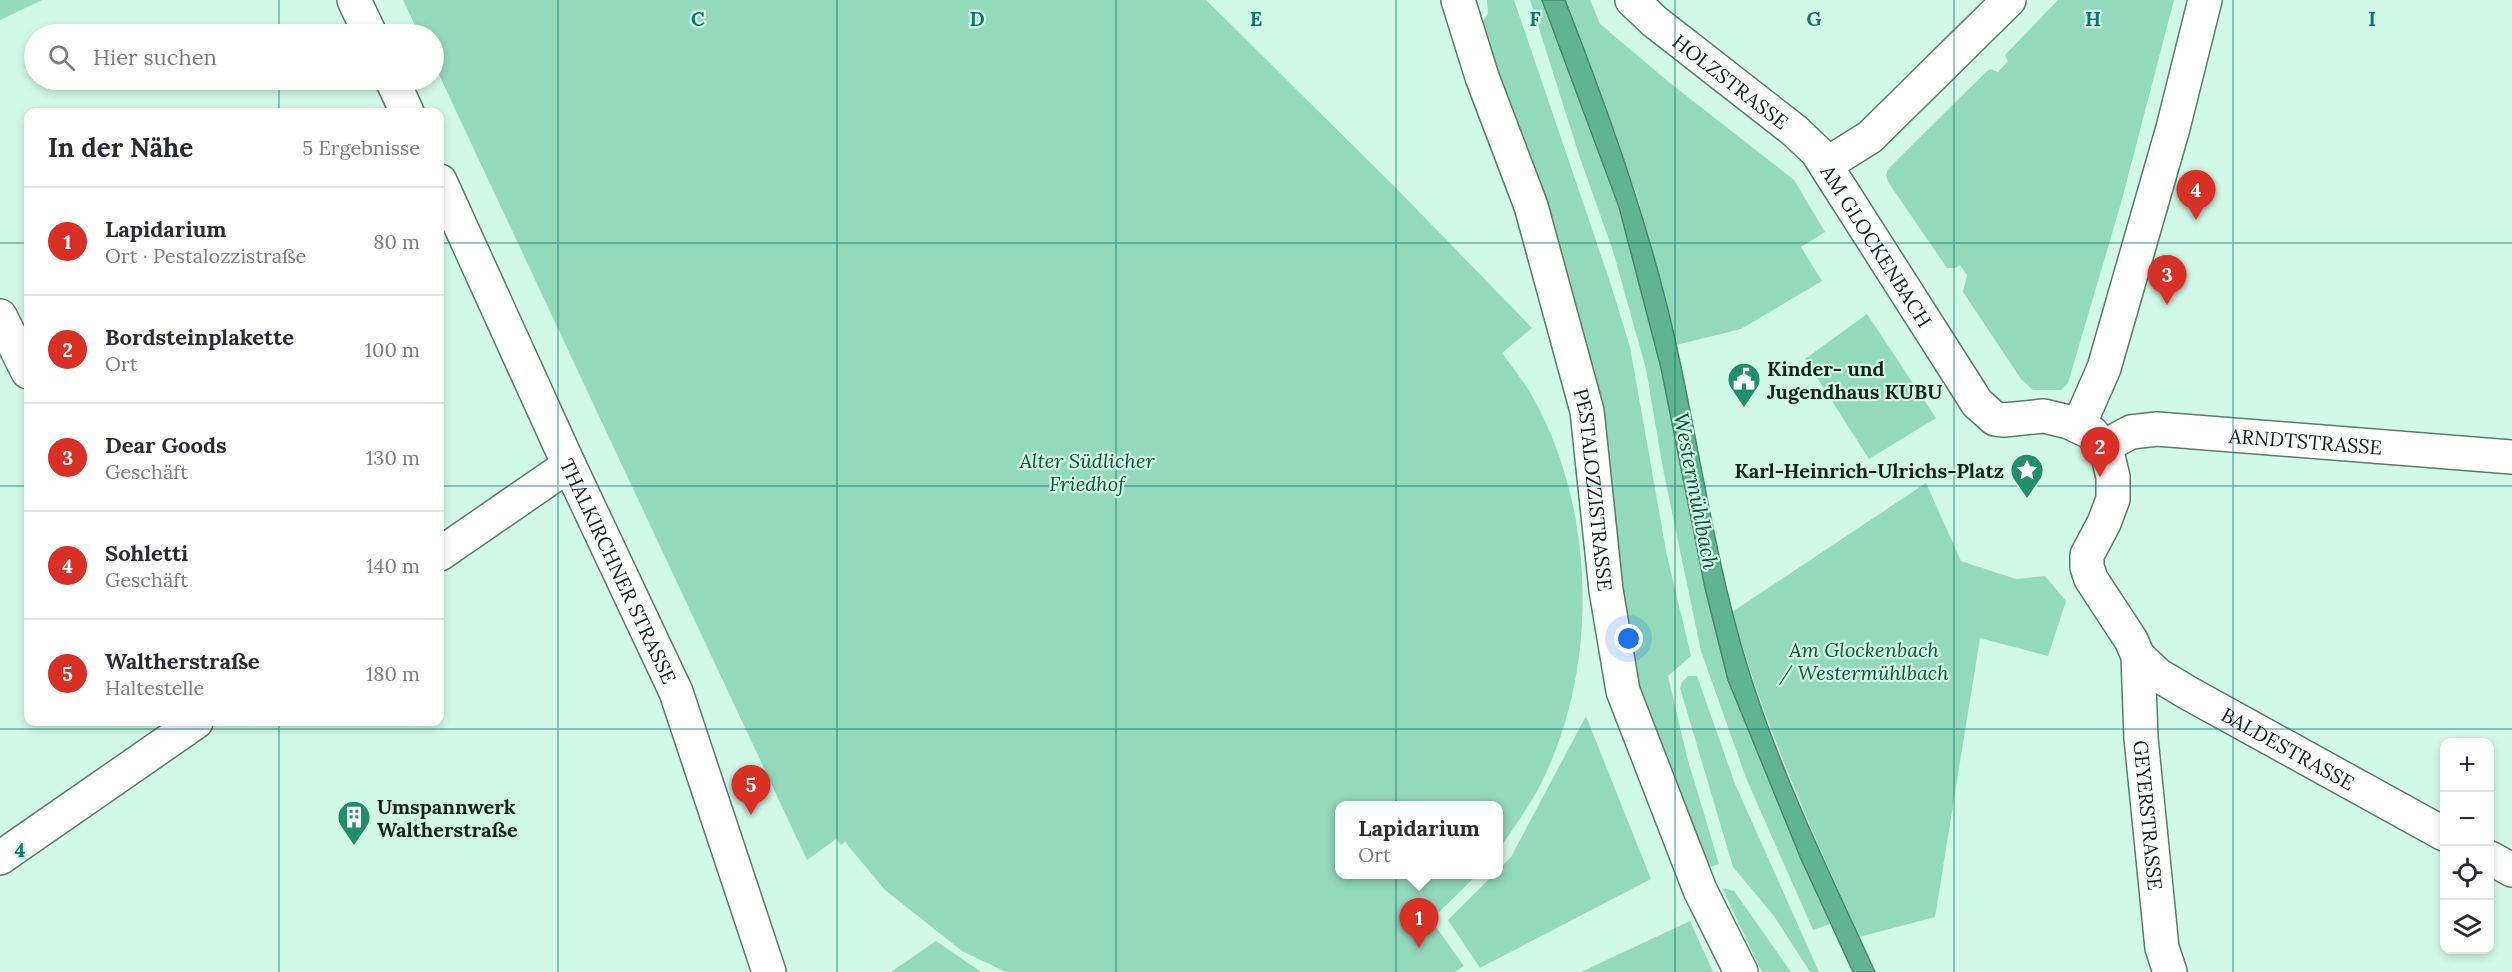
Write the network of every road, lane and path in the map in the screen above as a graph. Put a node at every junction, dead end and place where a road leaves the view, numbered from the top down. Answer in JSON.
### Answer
{"nodes":[{"id":1,"x":354,"y":0,"type":"edge"},
{"id":2,"x":1458,"y":0,"type":"edge"},
{"id":3,"x":1632,"y":0,"type":"edge"},
{"id":4,"x":2009,"y":0,"type":"edge"},
{"id":5,"x":2205,"y":0,"type":"edge"},
{"id":6,"x":365,"y":24,"type":"edge"},
{"id":7,"x":397,"y":90,"type":"edge"},
{"id":8,"x":405,"y":108,"type":"edge"},
{"id":9,"x":1827,"y":164,"type":"junction"},
{"id":10,"x":444,"y":191,"type":"edge"},
{"id":11,"x":0,"y":316,"type":"edge"},
{"id":12,"x":24,"y":364,"type":"edge"},
{"id":13,"x":2079,"y":425,"type":"junction"},
{"id":14,"x":2103,"y":447,"type":"junction"},
{"id":15,"x":2512,"y":457,"type":"edge"},
{"id":16,"x":569,"y":465,"type":"junction"},
{"id":17,"x":444,"y":551,"type":"edge"},
{"id":18,"x":2138,"y":656,"type":"junction"},
{"id":19,"x":190,"y":726,"type":"edge"},
{"id":20,"x":2440,"y":831,"type":"edge"},
{"id":21,"x":0,"y":858,"type":"edge"},
{"id":22,"x":2494,"y":860,"type":"edge"},
{"id":23,"x":2512,"y":870,"type":"edge"},
{"id":24,"x":769,"y":972,"type":"edge"},
{"id":25,"x":1741,"y":972,"type":"edge"},
{"id":26,"x":2170,"y":972,"type":"edge"}],
"edges":[{"from":1,"to":6,"type":"street"},
{"from":2,"to":25,"type":"street","name":"PESTALOZZISTRASSE"},
{"from":3,"to":9,"type":"street","name":"HOLZSTRASSE"},
{"from":4,"to":9,"type":"street","name":"AM GLOCKENBACH"},
{"from":5,"to":13,"type":"street"},
{"from":7,"to":8,"type":"street"},
{"from":9,"to":13,"type":"street","name":"AM GLOCKENBACH"},
{"from":10,"to":16,"type":"street","name":"THALKIRCHNER STRASSE"},
{"from":11,"to":12,"type":"street"},
{"from":13,"to":14,"type":"street"},
{"from":14,"to":15,"type":"street","name":"ARNDTSTRASSE"},
{"from":14,"to":18,"type":"street"},
{"from":16,"to":17,"type":"street"},
{"from":16,"to":24,"type":"street","name":"THALKIRCHNER STRASSE"},
{"from":18,"to":20,"type":"street","name":"BALDESTRASSE"},
{"from":18,"to":26,"type":"street","name":"GEYERSTRASSE"},
{"from":19,"to":21,"type":"street"},
{"from":22,"to":23,"type":"street"}]}
